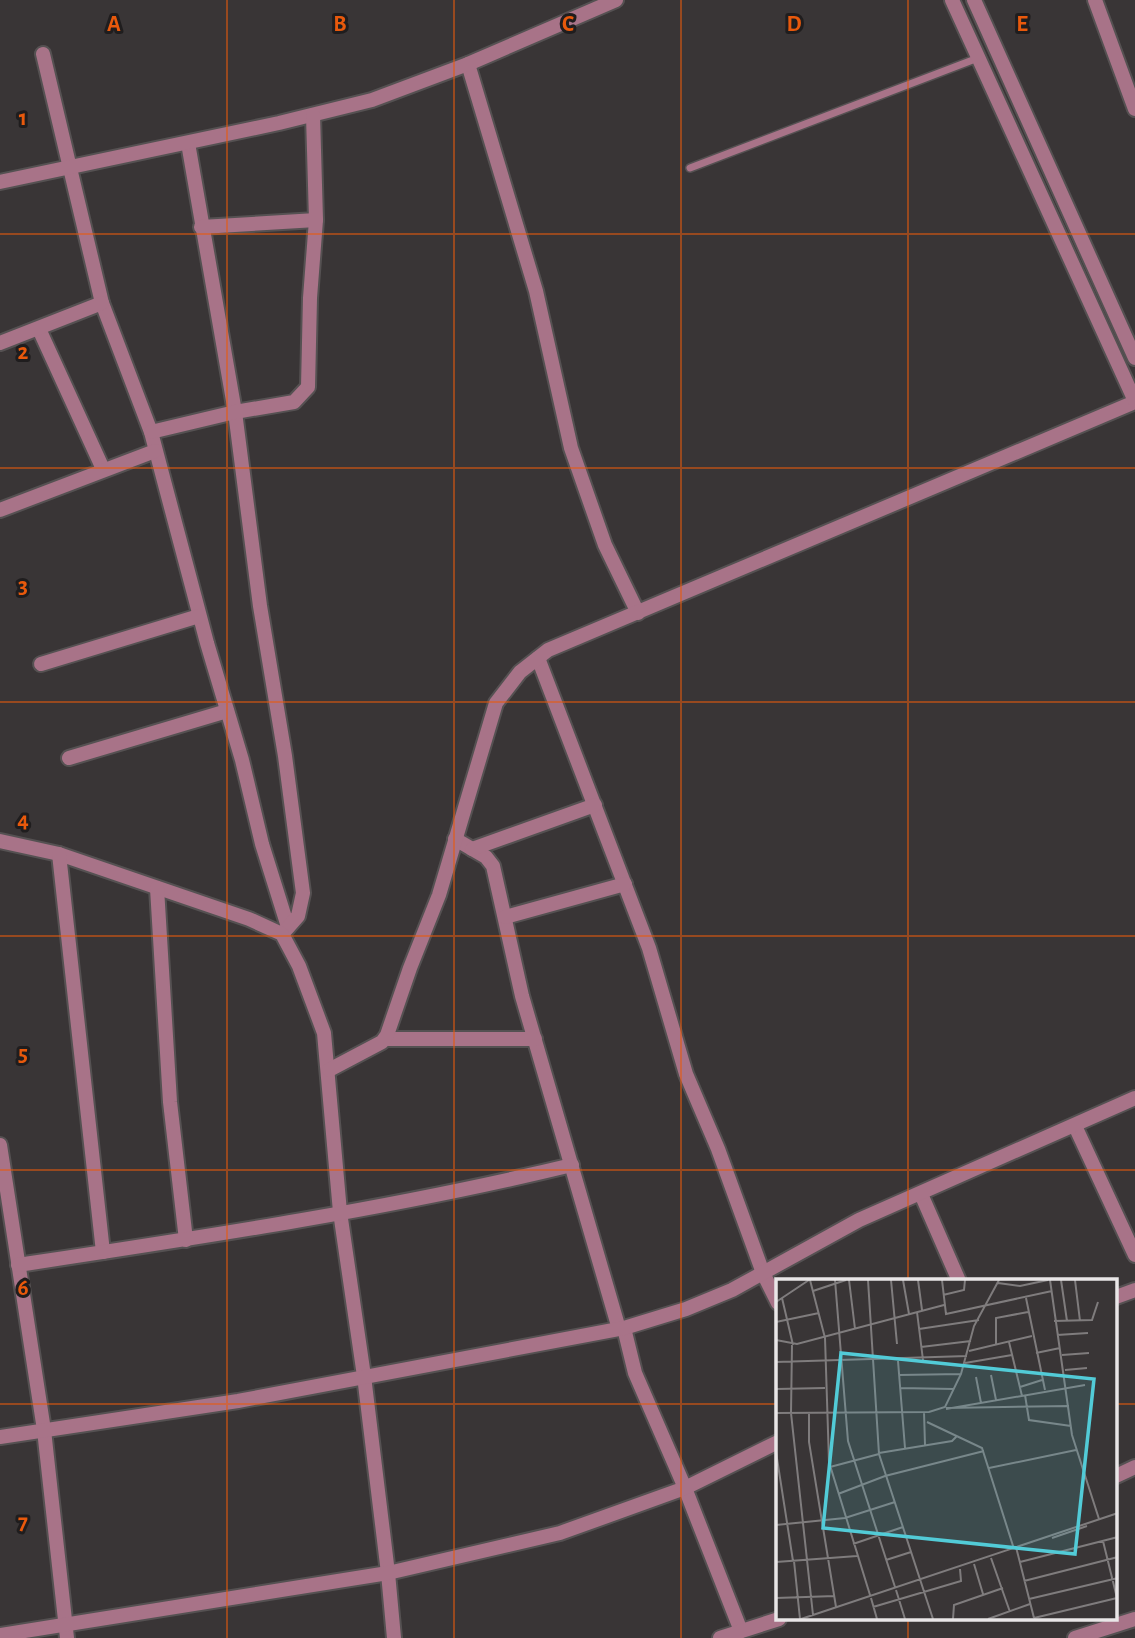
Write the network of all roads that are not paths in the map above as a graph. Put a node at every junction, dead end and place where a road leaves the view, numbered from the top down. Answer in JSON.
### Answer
{"nodes":[{"id":1,"x":616,"y":0,"type":"edge"},
{"id":2,"x":952,"y":0,"type":"edge"},
{"id":3,"x":974,"y":0,"type":"edge"},
{"id":4,"x":1095,"y":0,"type":"edge"},
{"id":5,"x":43,"y":54,"type":"dead end"},
{"id":6,"x":978,"y":58,"type":"junction"},
{"id":7,"x":468,"y":64,"type":"junction"},
{"id":8,"x":1135,"y":109,"type":"edge"},
{"id":9,"x":313,"y":115,"type":"junction"},
{"id":10,"x":188,"y":143,"type":"junction"},
{"id":11,"x":69,"y":168,"type":"junction"},
{"id":12,"x":690,"y":168,"type":"dead end"},
{"id":13,"x":0,"y":182,"type":"edge"},
{"id":14,"x":316,"y":220,"type":"junction"},
{"id":15,"x":201,"y":227,"type":"junction"},
{"id":16,"x":102,"y":303,"type":"junction"},
{"id":17,"x":39,"y":329,"type":"junction"},
{"id":18,"x":0,"y":343,"type":"edge"},
{"id":19,"x":1135,"y":358,"type":"edge"},
{"id":20,"x":1134,"y":394,"type":"edge"},
{"id":21,"x":235,"y":412,"type":"junction"},
{"id":22,"x":151,"y":432,"type":"junction"},
{"id":23,"x":155,"y":451,"type":"junction"},
{"id":24,"x":103,"y":469,"type":"junction"},
{"id":25,"x":0,"y":510,"type":"edge"},
{"id":26,"x":638,"y":613,"type":"junction"},
{"id":27,"x":200,"y":616,"type":"junction"},
{"id":28,"x":538,"y":658,"type":"junction"},
{"id":29,"x":41,"y":664,"type":"dead end"},
{"id":30,"x":227,"y":710,"type":"junction"},
{"id":31,"x":69,"y":758,"type":"dead end"},
{"id":32,"x":595,"y":805,"type":"junction"},
{"id":33,"x":456,"y":839,"type":"junction"},
{"id":34,"x":0,"y":841,"type":"edge"},
{"id":35,"x":472,"y":849,"type":"junction"},
{"id":36,"x":59,"y":854,"type":"junction"},
{"id":37,"x":625,"y":884,"type":"junction"},
{"id":38,"x":156,"y":888,"type":"junction"},
{"id":39,"x":505,"y":917,"type":"junction"},
{"id":40,"x":285,"y":931,"type":"junction"},
{"id":41,"x":385,"y":1039,"type":"junction"},
{"id":42,"x":535,"y":1039,"type":"junction"},
{"id":43,"x":329,"y":1070,"type":"junction"},
{"id":44,"x":1135,"y":1098,"type":"edge"},
{"id":45,"x":1075,"y":1126,"type":"junction"},
{"id":46,"x":0,"y":1145,"type":"edge"},
{"id":47,"x":572,"y":1166,"type":"junction"},
{"id":48,"x":921,"y":1194,"type":"junction"},
{"id":49,"x":340,"y":1212,"type":"junction"},
{"id":50,"x":186,"y":1240,"type":"junction"},
{"id":51,"x":103,"y":1252,"type":"junction"},
{"id":52,"x":1135,"y":1255,"type":"edge"},
{"id":53,"x":18,"y":1265,"type":"junction"},
{"id":54,"x":763,"y":1273,"type":"junction"},
{"id":55,"x":958,"y":1279,"type":"edge"},
{"id":56,"x":1135,"y":1290,"type":"edge"},
{"id":57,"x":1118,"y":1296,"type":"edge"},
{"id":58,"x":776,"y":1299,"type":"edge"},
{"id":59,"x":621,"y":1328,"type":"junction"},
{"id":60,"x":364,"y":1376,"type":"junction"},
{"id":61,"x":44,"y":1430,"type":"junction"},
{"id":62,"x":0,"y":1437,"type":"edge"},
{"id":63,"x":776,"y":1443,"type":"edge"},
{"id":64,"x":1135,"y":1467,"type":"edge"},
{"id":65,"x":1118,"y":1475,"type":"edge"},
{"id":66,"x":685,"y":1488,"type":"junction"},
{"id":67,"x":388,"y":1573,"type":"junction"},
{"id":68,"x":1135,"y":1619,"type":"edge"},
{"id":69,"x":776,"y":1620,"type":"edge"},
{"id":70,"x":1096,"y":1629,"type":"edge"},
{"id":71,"x":741,"y":1631,"type":"junction"},
{"id":72,"x":67,"y":1632,"type":"edge"},
{"id":73,"x":0,"y":1635,"type":"edge"},
{"id":74,"x":394,"y":1638,"type":"edge"},
{"id":75,"x":720,"y":1638,"type":"edge"},
{"id":76,"x":1075,"y":1638,"type":"edge"}],
"edges":[{"from":1,"to":7,"type":"street"},
{"from":2,"to":6,"type":"street"},
{"from":3,"to":19,"type":"street"},
{"from":4,"to":8,"type":"street"},
{"from":5,"to":11,"type":"street"},
{"from":6,"to":12,"type":"lane"},
{"from":6,"to":20,"type":"street"},
{"from":7,"to":9,"type":"street"},
{"from":7,"to":26,"type":"street"},
{"from":9,"to":10,"type":"street"},
{"from":9,"to":14,"type":"street"},
{"from":10,"to":11,"type":"street"},
{"from":10,"to":15,"type":"street"},
{"from":11,"to":13,"type":"street"},
{"from":11,"to":16,"type":"street"},
{"from":14,"to":15,"type":"street"},
{"from":14,"to":21,"type":"street"},
{"from":15,"to":21,"type":"street"},
{"from":16,"to":17,"type":"street"},
{"from":16,"to":22,"type":"street"},
{"from":17,"to":18,"type":"street"},
{"from":17,"to":24,"type":"street"},
{"from":20,"to":26,"type":"street"},
{"from":21,"to":22,"type":"street"},
{"from":21,"to":40,"type":"street"},
{"from":22,"to":23,"type":"street"},
{"from":23,"to":24,"type":"street"},
{"from":23,"to":27,"type":"street"},
{"from":24,"to":25,"type":"street"},
{"from":26,"to":28,"type":"street"},
{"from":27,"to":29,"type":"street"},
{"from":27,"to":30,"type":"street"},
{"from":28,"to":32,"type":"street"},
{"from":28,"to":33,"type":"street"},
{"from":30,"to":31,"type":"street"},
{"from":30,"to":40,"type":"street"},
{"from":32,"to":35,"type":"street"},
{"from":32,"to":37,"type":"street"},
{"from":33,"to":35,"type":"street"},
{"from":33,"to":41,"type":"street"},
{"from":34,"to":36,"type":"street"},
{"from":35,"to":39,"type":"street"},
{"from":36,"to":38,"type":"street"},
{"from":36,"to":51,"type":"street"},
{"from":37,"to":39,"type":"street"},
{"from":37,"to":54,"type":"street"},
{"from":38,"to":40,"type":"street"},
{"from":38,"to":50,"type":"street"},
{"from":39,"to":42,"type":"street"},
{"from":40,"to":43,"type":"street"},
{"from":41,"to":42,"type":"street"},
{"from":41,"to":43,"type":"street"},
{"from":42,"to":47,"type":"street"},
{"from":43,"to":49,"type":"street"},
{"from":44,"to":45,"type":"street"},
{"from":45,"to":48,"type":"street"},
{"from":45,"to":52,"type":"street"},
{"from":46,"to":53,"type":"street"},
{"from":47,"to":49,"type":"street"},
{"from":47,"to":59,"type":"street"},
{"from":48,"to":54,"type":"street"},
{"from":48,"to":55,"type":"street"},
{"from":49,"to":50,"type":"street"},
{"from":49,"to":60,"type":"street"},
{"from":50,"to":51,"type":"street"},
{"from":51,"to":53,"type":"street"},
{"from":53,"to":61,"type":"street"},
{"from":54,"to":58,"type":"street"},
{"from":54,"to":59,"type":"street"},
{"from":56,"to":57,"type":"street"},
{"from":59,"to":60,"type":"street"},
{"from":59,"to":66,"type":"street"},
{"from":60,"to":61,"type":"street"},
{"from":60,"to":67,"type":"street"},
{"from":61,"to":62,"type":"street"},
{"from":61,"to":72,"type":"street"},
{"from":63,"to":66,"type":"street"},
{"from":64,"to":65,"type":"street"},
{"from":66,"to":67,"type":"street"},
{"from":66,"to":71,"type":"street"},
{"from":67,"to":72,"type":"street"},
{"from":67,"to":74,"type":"street"},
{"from":68,"to":70,"type":"street"},
{"from":69,"to":71,"type":"street"},
{"from":70,"to":76,"type":"street"},
{"from":71,"to":75,"type":"street"},
{"from":72,"to":73,"type":"street"}]}
